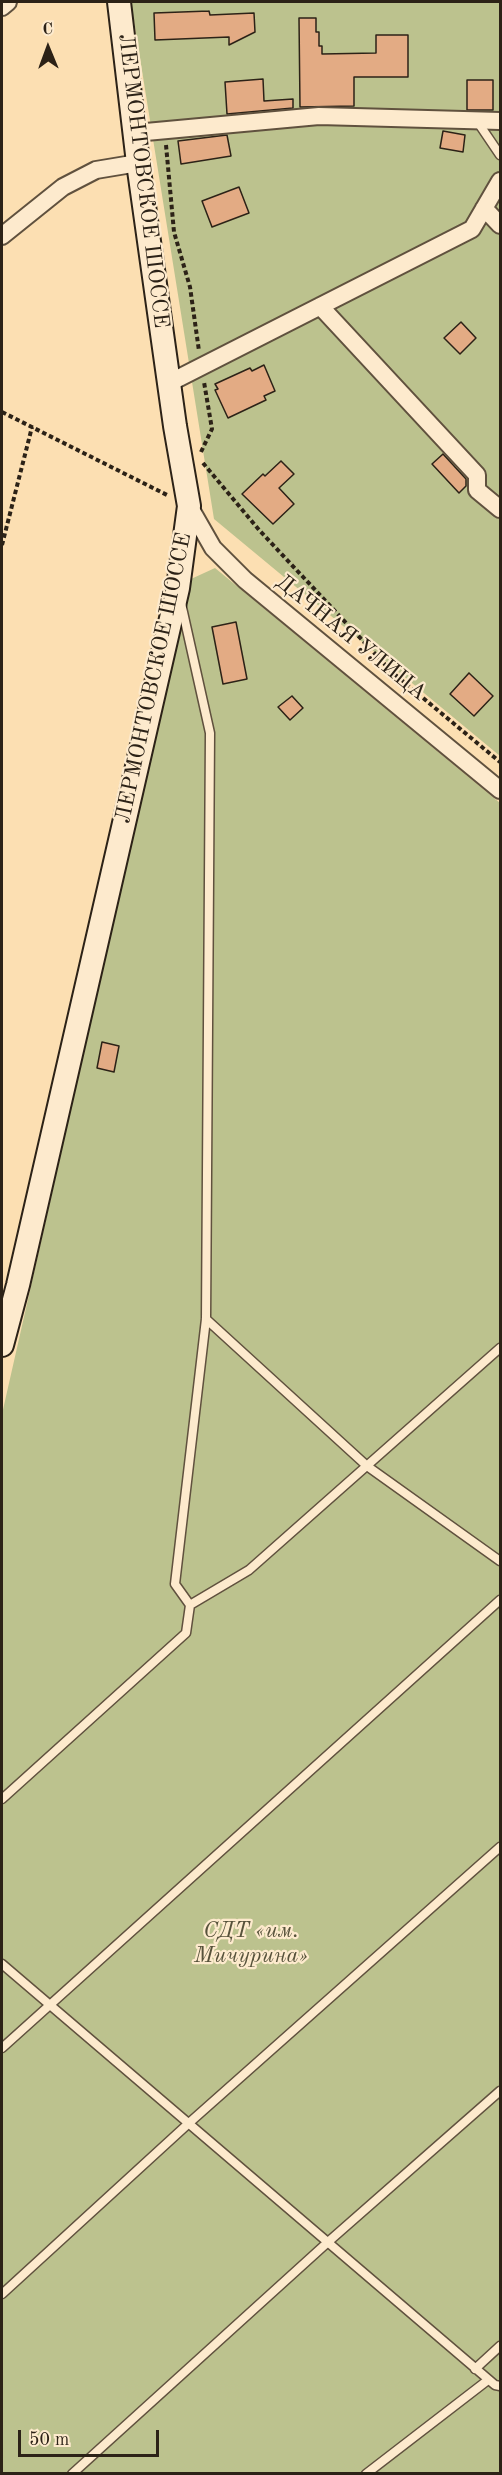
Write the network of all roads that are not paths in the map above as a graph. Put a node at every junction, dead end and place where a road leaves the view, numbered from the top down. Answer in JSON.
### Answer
{"nodes":[{"id":1,"x":8,"y":2,"type":"edge"},
{"id":2,"x":119,"y":2,"type":"edge"},
{"id":3,"x":2,"y":7,"type":"edge"},
{"id":4,"x":477,"y":120,"type":"junction"},
{"id":5,"x":501,"y":121,"type":"edge"},
{"id":6,"x":135,"y":133,"type":"junction"},
{"id":7,"x":501,"y":155,"type":"edge"},
{"id":8,"x":138,"y":163,"type":"junction"},
{"id":9,"x":501,"y":181,"type":"edge"},
{"id":10,"x":484,"y":208,"type":"junction"},
{"id":11,"x":501,"y":225,"type":"edge"},
{"id":12,"x":2,"y":236,"type":"edge"},
{"id":13,"x":320,"y":306,"type":"junction"},
{"id":14,"x":170,"y":383,"type":"junction"},
{"id":15,"x":189,"y":506,"type":"junction"},
{"id":16,"x":501,"y":509,"type":"edge"},
{"id":17,"x":178,"y":588,"type":"junction"},
{"id":18,"x":501,"y":790,"type":"edge"},
{"id":19,"x":206,"y":1319,"type":"junction"},
{"id":20,"x":2,"y":1345,"type":"edge"},
{"id":21,"x":501,"y":1348,"type":"edge"},
{"id":22,"x":367,"y":1466,"type":"junction"},
{"id":23,"x":501,"y":1561,"type":"edge"},
{"id":24,"x":501,"y":1600,"type":"edge"},
{"id":25,"x":190,"y":1605,"type":"junction"},
{"id":26,"x":2,"y":1799,"type":"edge"},
{"id":27,"x":501,"y":1846,"type":"edge"},
{"id":28,"x":2,"y":1964,"type":"edge"},
{"id":29,"x":50,"y":2005,"type":"junction"},
{"id":30,"x":2,"y":2048,"type":"edge"},
{"id":31,"x":501,"y":2091,"type":"edge"},
{"id":32,"x":189,"y":2123,"type":"junction"},
{"id":33,"x":328,"y":2242,"type":"junction"},
{"id":34,"x":2,"y":2294,"type":"edge"},
{"id":35,"x":501,"y":2346,"type":"edge"},
{"id":36,"x":475,"y":2368,"type":"junction"},
{"id":37,"x":488,"y":2380,"type":"junction"},
{"id":38,"x":501,"y":2386,"type":"edge"},
{"id":39,"x":72,"y":2474,"type":"edge"},
{"id":40,"x":366,"y":2474,"type":"edge"}],
"edges":[{"from":1,"to":3,"type":"street"},
{"from":2,"to":6,"type":"street","name":"ЛЕРМОНТОВСКОЕ ШОССЕ"},
{"from":4,"to":5,"type":"street"},
{"from":4,"to":6,"type":"street"},
{"from":4,"to":7,"type":"lane"},
{"from":6,"to":8,"type":"street","name":"ЛЕРМОНТОВСКОЕ ШОССЕ"},
{"from":8,"to":12,"type":"street"},
{"from":8,"to":14,"type":"street","name":"ЛЕРМОНТОВСКОЕ ШОССЕ"},
{"from":9,"to":10,"type":"street"},
{"from":10,"to":11,"type":"street"},
{"from":10,"to":13,"type":"street"},
{"from":13,"to":14,"type":"street"},
{"from":13,"to":16,"type":"street"},
{"from":14,"to":15,"type":"street","name":"ЛЕРМОНТОВСКОЕ ШОССЕ"},
{"from":15,"to":17,"type":"street","name":"ЛЕРМОНТОВСКОЕ ШОССЕ"},
{"from":15,"to":18,"type":"street","name":"ДАЧНАЯ УЛИЦА"},
{"from":17,"to":19,"type":"lane"},
{"from":17,"to":20,"type":"street","name":"ЛЕРМОНТОВСКОЕ ШОССЕ"},
{"from":19,"to":22,"type":"lane"},
{"from":19,"to":25,"type":"lane"},
{"from":21,"to":22,"type":"lane"},
{"from":22,"to":23,"type":"lane"},
{"from":22,"to":25,"type":"lane"},
{"from":24,"to":29,"type":"lane"},
{"from":25,"to":26,"type":"lane"},
{"from":27,"to":32,"type":"lane"},
{"from":28,"to":29,"type":"lane"},
{"from":29,"to":30,"type":"lane"},
{"from":29,"to":32,"type":"lane"},
{"from":31,"to":33,"type":"lane"},
{"from":32,"to":33,"type":"lane"},
{"from":32,"to":34,"type":"lane"},
{"from":33,"to":36,"type":"lane"},
{"from":33,"to":39,"type":"lane"},
{"from":35,"to":36,"type":"lane"},
{"from":36,"to":37,"type":"lane"},
{"from":37,"to":38,"type":"lane"},
{"from":37,"to":40,"type":"lane"}]}
